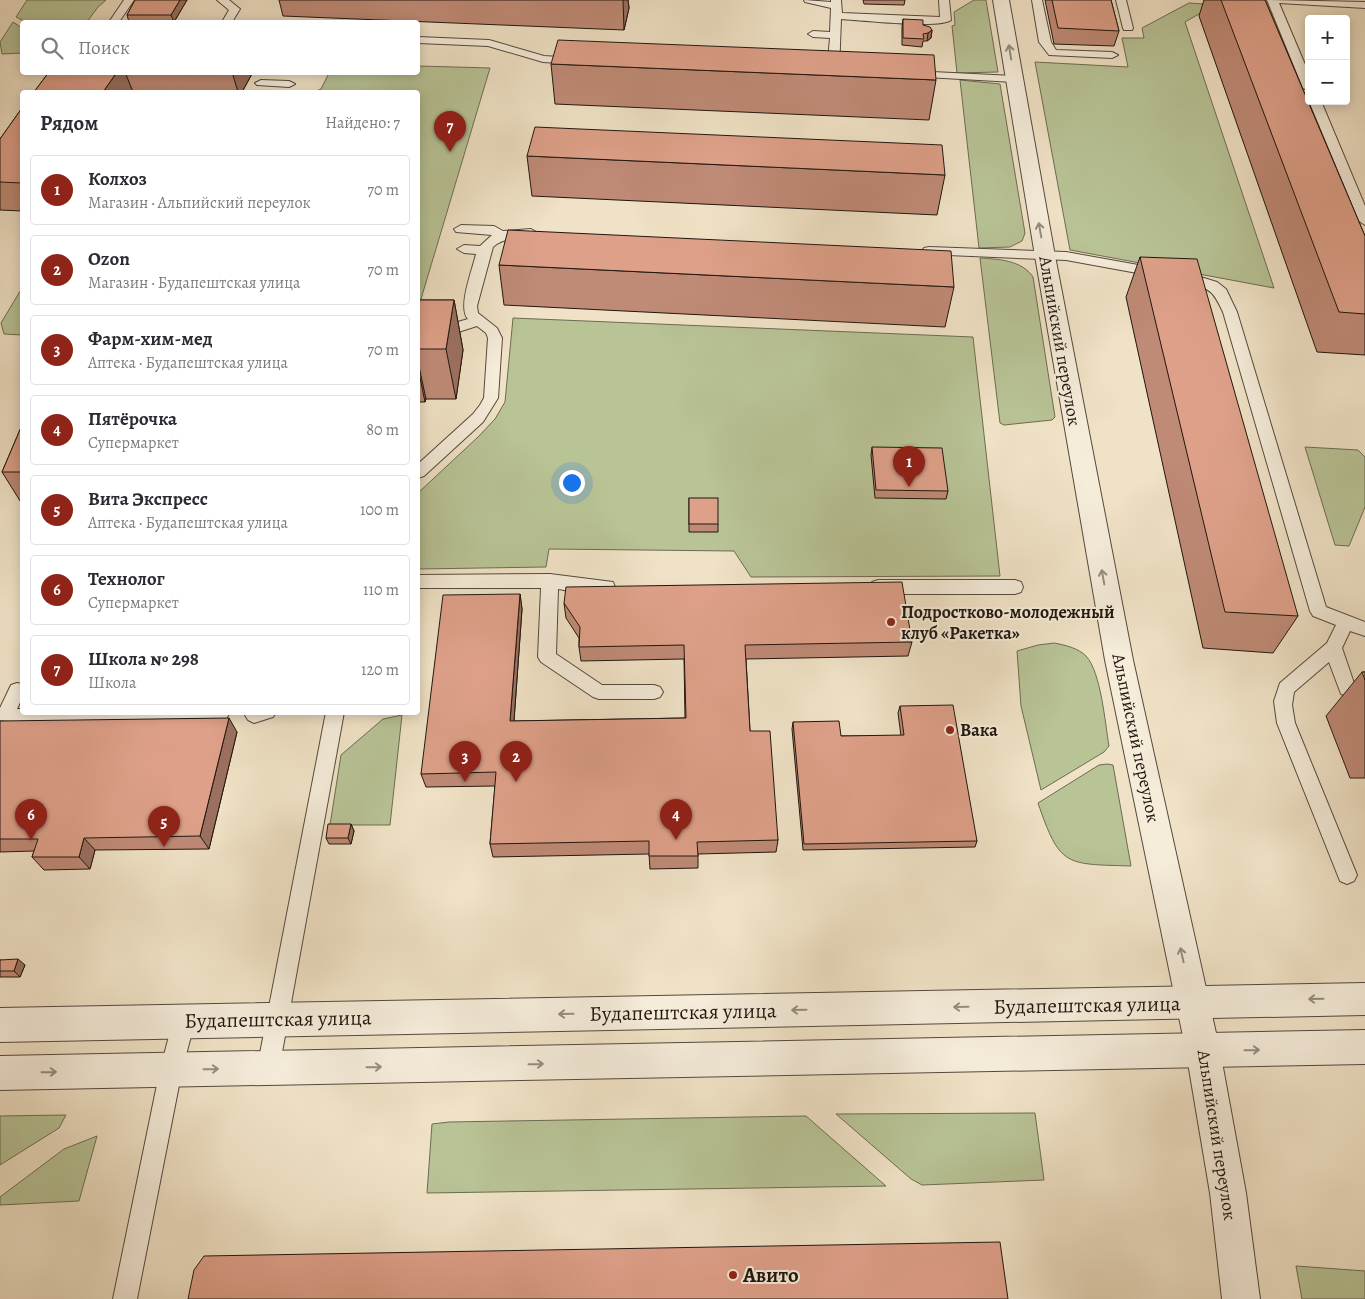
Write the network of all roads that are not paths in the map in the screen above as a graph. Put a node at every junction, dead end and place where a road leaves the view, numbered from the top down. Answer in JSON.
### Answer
{"nodes":[{"id":1,"x":128,"y":0,"type":"edge"},
{"id":2,"x":222,"y":0,"type":"edge"},
{"id":3,"x":809,"y":0,"type":"edge"},
{"id":4,"x":944,"y":0,"type":"edge"},
{"id":5,"x":1001,"y":0,"type":"edge"},
{"id":6,"x":1037,"y":0,"type":"edge"},
{"id":7,"x":1121,"y":0,"type":"edge"},
{"id":8,"x":1272,"y":0,"type":"edge"},
{"id":9,"x":1280,"y":0,"type":"edge"},
{"id":10,"x":1365,"y":5,"type":"edge"},
{"id":11,"x":837,"y":7,"type":"edge"},
{"id":12,"x":115,"y":20,"type":"edge"},
{"id":13,"x":228,"y":20,"type":"edge"},
{"id":14,"x":1128,"y":28,"type":"dead end"},
{"id":15,"x":813,"y":34,"type":"dead end"},
{"id":16,"x":834,"y":35,"type":"junction"},
{"id":17,"x":420,"y":40,"type":"edge"},
{"id":18,"x":1112,"y":55,"type":"dead end"},
{"id":19,"x":585,"y":61,"type":"edge"},
{"id":20,"x":833,"y":71,"type":"edge"},
{"id":21,"x":897,"y":74,"type":"edge"},
{"id":22,"x":1305,"y":78,"type":"edge"},
{"id":23,"x":1014,"y":79,"type":"junction"},
{"id":24,"x":261,"y":83,"type":"edge"},
{"id":25,"x":289,"y":84,"type":"dead end"},
{"id":26,"x":1316,"y":105,"type":"edge"},
{"id":27,"x":1365,"y":221,"type":"edge"},
{"id":28,"x":461,"y":229,"type":"dead end"},
{"id":29,"x":546,"y":233,"type":"edge"},
{"id":30,"x":501,"y":236,"type":"junction"},
{"id":31,"x":464,"y":249,"type":"dead end"},
{"id":32,"x":484,"y":250,"type":"junction"},
{"id":33,"x":920,"y":250,"type":"edge"},
{"id":34,"x":1045,"y":256,"type":"junction"},
{"id":35,"x":478,"y":322,"type":"junction"},
{"id":36,"x":420,"y":331,"type":"edge"},
{"id":37,"x":420,"y":470,"type":"edge"},
{"id":38,"x":550,"y":581,"type":"junction"},
{"id":39,"x":420,"y":582,"type":"edge"},
{"id":40,"x":628,"y":587,"type":"edge"},
{"id":41,"x":865,"y":587,"type":"edge"},
{"id":42,"x":1015,"y":587,"type":"dead end"},
{"id":43,"x":1346,"y":622,"type":"junction"},
{"id":44,"x":1365,"y":629,"type":"edge"},
{"id":45,"x":1333,"y":648,"type":"junction"},
{"id":46,"x":1348,"y":689,"type":"dead end"},
{"id":47,"x":17,"y":690,"type":"dead end"},
{"id":48,"x":654,"y":692,"type":"dead end"},
{"id":49,"x":32,"y":715,"type":"edge"},
{"id":50,"x":334,"y":715,"type":"edge"},
{"id":51,"x":2,"y":719,"type":"edge"},
{"id":52,"x":1347,"y":875,"type":"dead end"},
{"id":53,"x":1365,"y":999,"type":"edge"},
{"id":54,"x":1192,"y":1002,"type":"junction"},
{"id":55,"x":277,"y":1019,"type":"junction"},
{"id":56,"x":184,"y":1021,"type":"junction"},
{"id":57,"x":0,"y":1025,"type":"edge"},
{"id":58,"x":1365,"y":1047,"type":"edge"},
{"id":59,"x":1203,"y":1051,"type":"junction"},
{"id":60,"x":268,"y":1068,"type":"junction"},
{"id":61,"x":171,"y":1070,"type":"junction"},
{"id":62,"x":0,"y":1072,"type":"edge"},
{"id":63,"x":125,"y":1299,"type":"edge"},
{"id":64,"x":1240,"y":1299,"type":"edge"}],
"edges":[{"from":1,"to":12,"type":"lane"},
{"from":2,"to":13,"type":"lane"},
{"from":3,"to":11,"type":"lane"},
{"from":4,"to":11,"type":"lane"},
{"from":23,"to":5,"type":"street","name":"Альпийский переулок","one_way":true},
{"from":6,"to":18,"type":"lane"},
{"from":7,"to":14,"type":"lane"},
{"from":8,"to":22,"type":"lane"},
{"from":9,"to":10,"type":"lane"},
{"from":11,"to":16,"type":"lane"},
{"from":15,"to":16,"type":"lane"},
{"from":16,"to":20,"type":"lane"},
{"from":17,"to":19,"type":"lane"},
{"from":21,"to":23,"type":"lane"},
{"from":34,"to":23,"type":"street","name":"Альпийский переулок","one_way":true},
{"from":24,"to":25,"type":"lane"},
{"from":26,"to":27,"type":"lane"},
{"from":28,"to":30,"type":"lane"},
{"from":29,"to":30,"type":"lane"},
{"from":30,"to":32,"type":"lane"},
{"from":31,"to":32,"type":"lane"},
{"from":32,"to":35,"type":"lane"},
{"from":33,"to":34,"type":"lane"},
{"from":34,"to":43,"type":"lane"},
{"from":54,"to":34,"type":"street","name":"Альпийский переулок","one_way":true},
{"from":35,"to":36,"type":"lane"},
{"from":35,"to":37,"type":"lane"},
{"from":38,"to":39,"type":"lane"},
{"from":38,"to":40,"type":"lane"},
{"from":38,"to":48,"type":"lane"},
{"from":41,"to":42,"type":"lane"},
{"from":43,"to":44,"type":"lane"},
{"from":43,"to":45,"type":"lane"},
{"from":45,"to":46,"type":"lane"},
{"from":45,"to":52,"type":"lane"},
{"from":47,"to":51,"type":"lane"},
{"from":49,"to":51,"type":"lane"},
{"from":50,"to":55,"type":"lane"},
{"from":53,"to":54,"type":"street","name":"Будапештская улица","one_way":true},
{"from":54,"to":55,"type":"street","name":"Будапештская улица","one_way":true},
{"from":54,"to":59,"type":"street","name":"Альпийский переулок"},
{"from":55,"to":56,"type":"street","name":"Будапештская улица"},
{"from":55,"to":60,"type":"lane"},
{"from":56,"to":57,"type":"street","name":"Будапештская улица"},
{"from":56,"to":61,"type":"lane"},
{"from":59,"to":58,"type":"street","one_way":true},
{"from":60,"to":59,"type":"street","one_way":true},
{"from":59,"to":64,"type":"street","name":"Альпийский переулок"},
{"from":61,"to":60,"type":"street","one_way":true},
{"from":62,"to":61,"type":"street","one_way":true},
{"from":61,"to":63,"type":"lane"}]}
